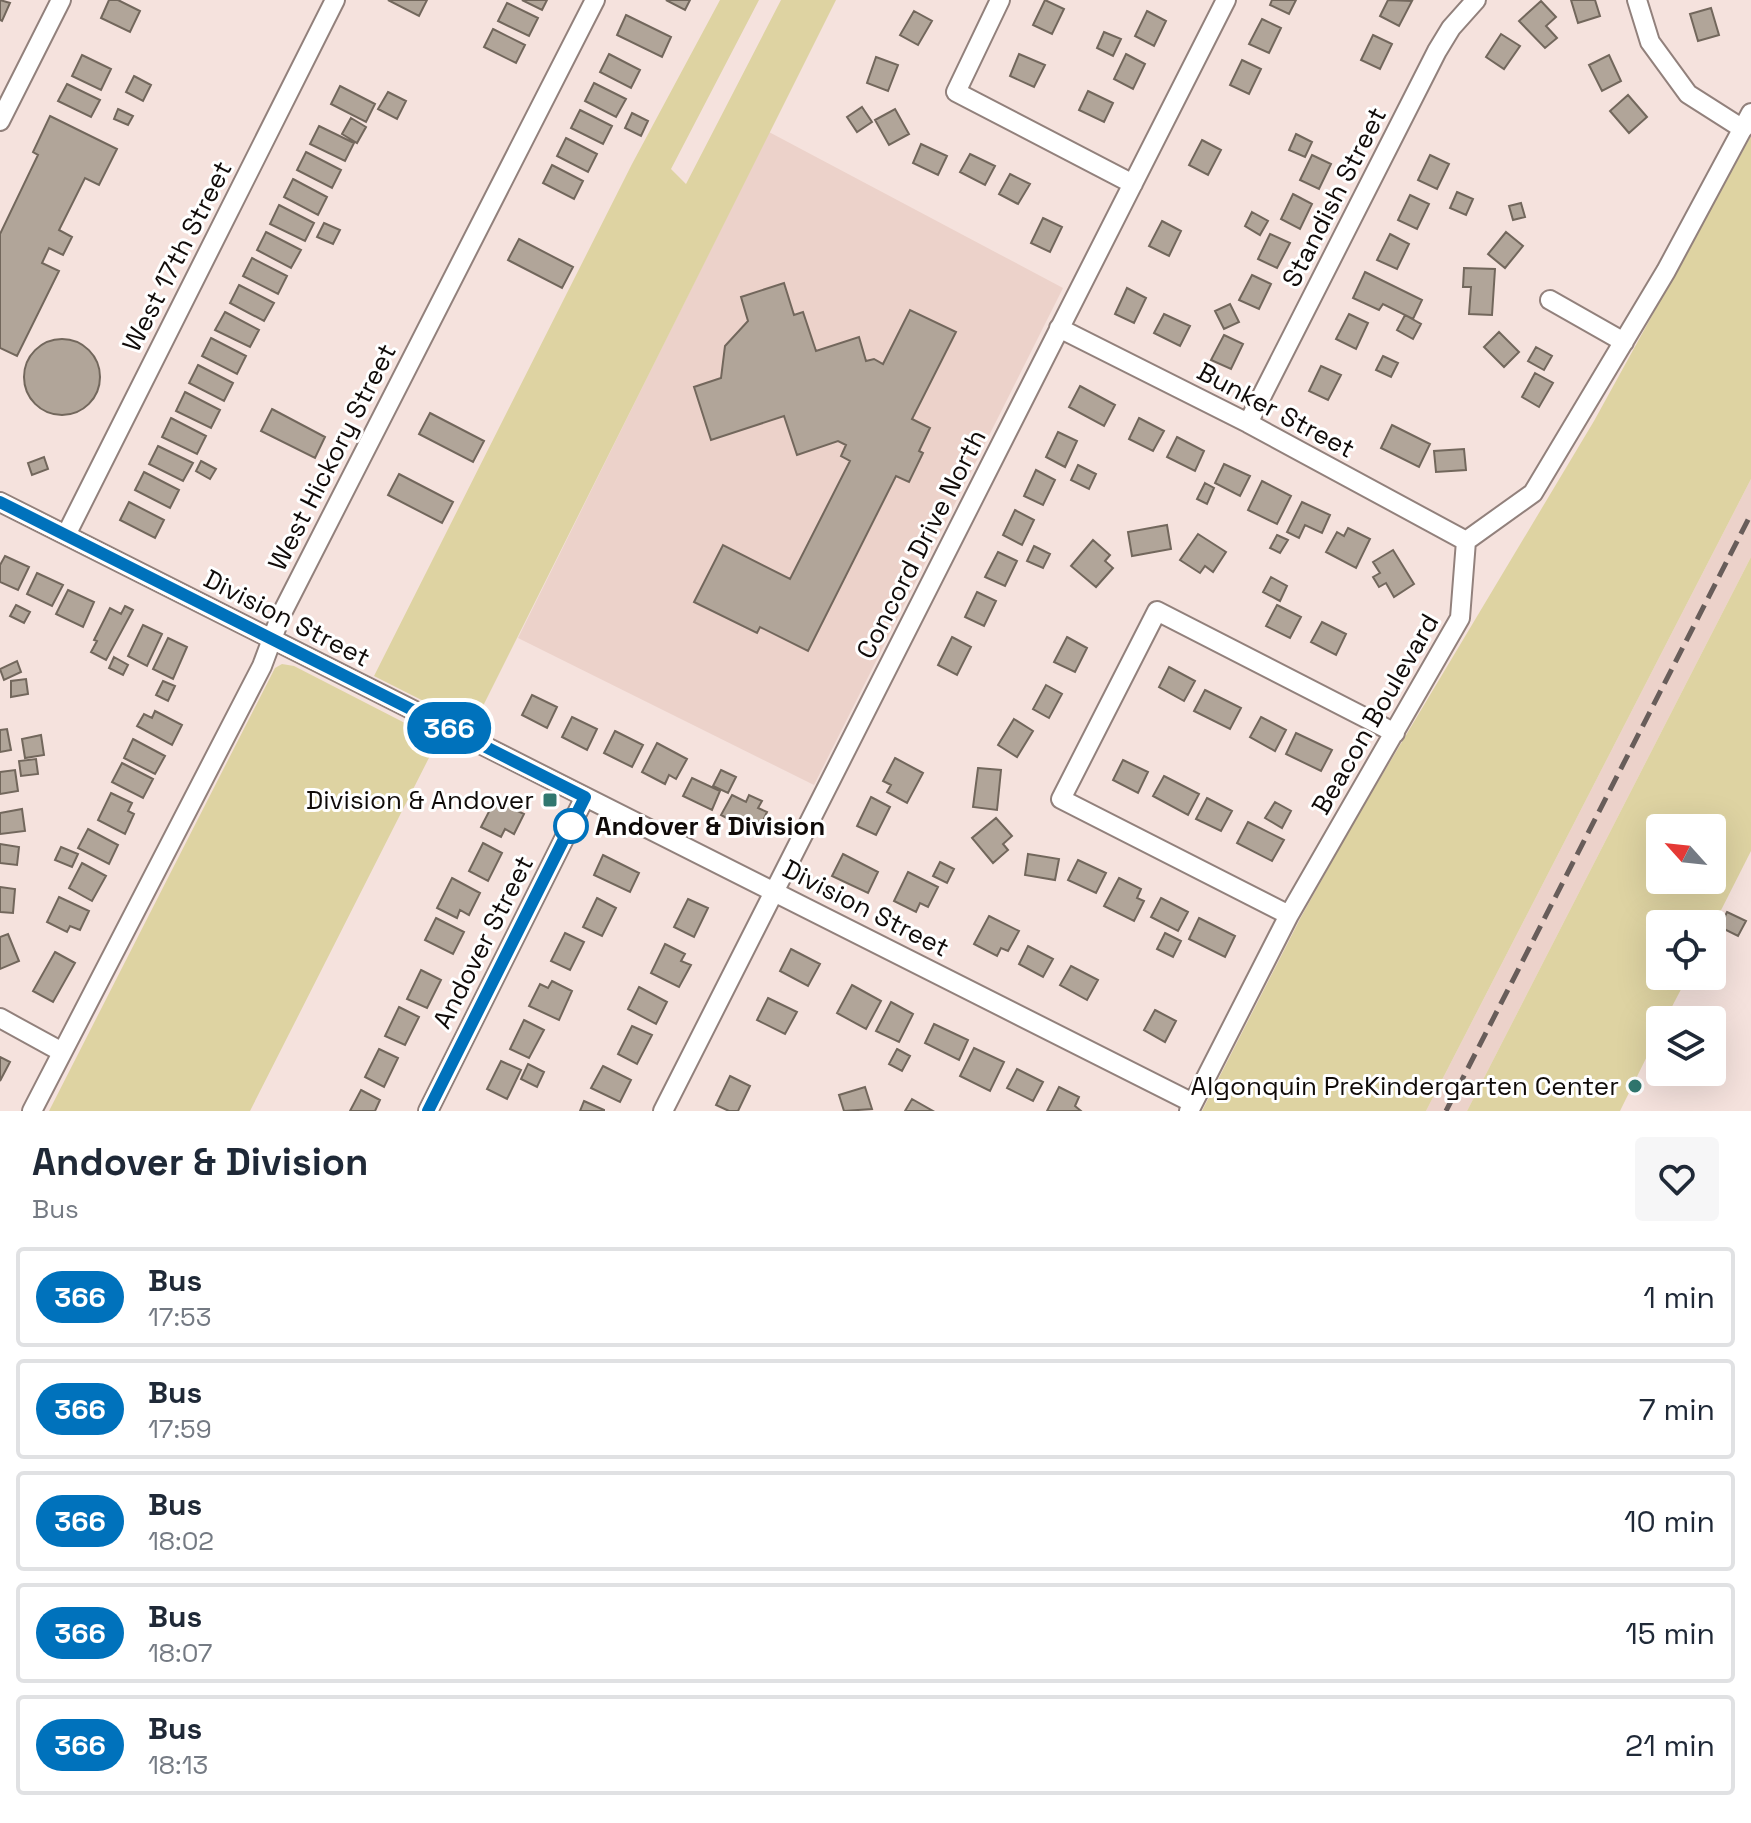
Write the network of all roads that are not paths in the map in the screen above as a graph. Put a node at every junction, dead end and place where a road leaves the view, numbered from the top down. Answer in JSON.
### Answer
{"nodes":[{"id":1,"x":61,"y":0,"type":"edge"},
{"id":2,"x":335,"y":0,"type":"edge"},
{"id":3,"x":595,"y":0,"type":"edge"},
{"id":4,"x":1000,"y":0,"type":"edge"},
{"id":5,"x":1226,"y":0,"type":"edge"},
{"id":6,"x":1476,"y":0,"type":"edge"},
{"id":7,"x":1637,"y":0,"type":"edge"},
{"id":8,"x":0,"y":121,"type":"edge"},
{"id":9,"x":1747,"y":121,"type":"edge"},
{"id":10,"x":1133,"y":184,"type":"junction"},
{"id":11,"x":1550,"y":300,"type":"dead end"},
{"id":12,"x":1059,"y":328,"type":"junction"},
{"id":13,"x":1624,"y":342,"type":"junction"},
{"id":14,"x":1248,"y":423,"type":"junction"},
{"id":15,"x":0,"y":502,"type":"edge"},
{"id":16,"x":66,"y":535,"type":"junction"},
{"id":17,"x":1466,"y":541,"type":"junction"},
{"id":18,"x":272,"y":640,"type":"junction"},
{"id":19,"x":1395,"y":733,"type":"junction"},
{"id":20,"x":585,"y":797,"type":"junction"},
{"id":21,"x":774,"y":891,"type":"junction"},
{"id":22,"x":1289,"y":915,"type":"junction"},
{"id":23,"x":0,"y":1018,"type":"edge"},
{"id":24,"x":62,"y":1052,"type":"junction"},
{"id":25,"x":1191,"y":1107,"type":"edge"},
{"id":26,"x":32,"y":1111,"type":"edge"},
{"id":27,"x":428,"y":1111,"type":"edge"},
{"id":28,"x":663,"y":1111,"type":"edge"}],
"edges":[{"from":1,"to":8,"type":"street"},
{"from":2,"to":16,"type":"street","name":"West 17th Street"},
{"from":3,"to":18,"type":"street","name":"West Hickory Street"},
{"from":4,"to":10,"type":"street"},
{"from":5,"to":10,"type":"street","name":"Concord Drive North"},
{"from":6,"to":14,"type":"street","name":"Standish Street"},
{"from":7,"to":9,"type":"street"},
{"from":9,"to":13,"type":"street"},
{"from":10,"to":12,"type":"street","name":"Concord Drive North"},
{"from":11,"to":13,"type":"street"},
{"from":12,"to":14,"type":"street","name":"Bunker Street"},
{"from":12,"to":21,"type":"street","name":"Concord Drive North"},
{"from":13,"to":17,"type":"street"},
{"from":14,"to":17,"type":"street","name":"Bunker Street"},
{"from":15,"to":16,"type":"street","name":"Division Street"},
{"from":16,"to":18,"type":"street","name":"Division Street"},
{"from":17,"to":19,"type":"street","name":"Beacon Boulevard"},
{"from":18,"to":20,"type":"street","name":"Division Street"},
{"from":18,"to":24,"type":"street","name":"West Hickory Street"},
{"from":19,"to":22,"type":"street","name":"Beacon Boulevard"},
{"from":19,"to":22,"type":"street"},
{"from":20,"to":21,"type":"street","name":"Division Street"},
{"from":20,"to":27,"type":"street","name":"Andover Street"},
{"from":21,"to":25,"type":"street","name":"Division Street"},
{"from":21,"to":28,"type":"street","name":"Concord Drive North"},
{"from":22,"to":25,"type":"street","name":"Beacon Boulevard"},
{"from":23,"to":24,"type":"street"},
{"from":24,"to":26,"type":"street","name":"West Hickory Street"}]}
